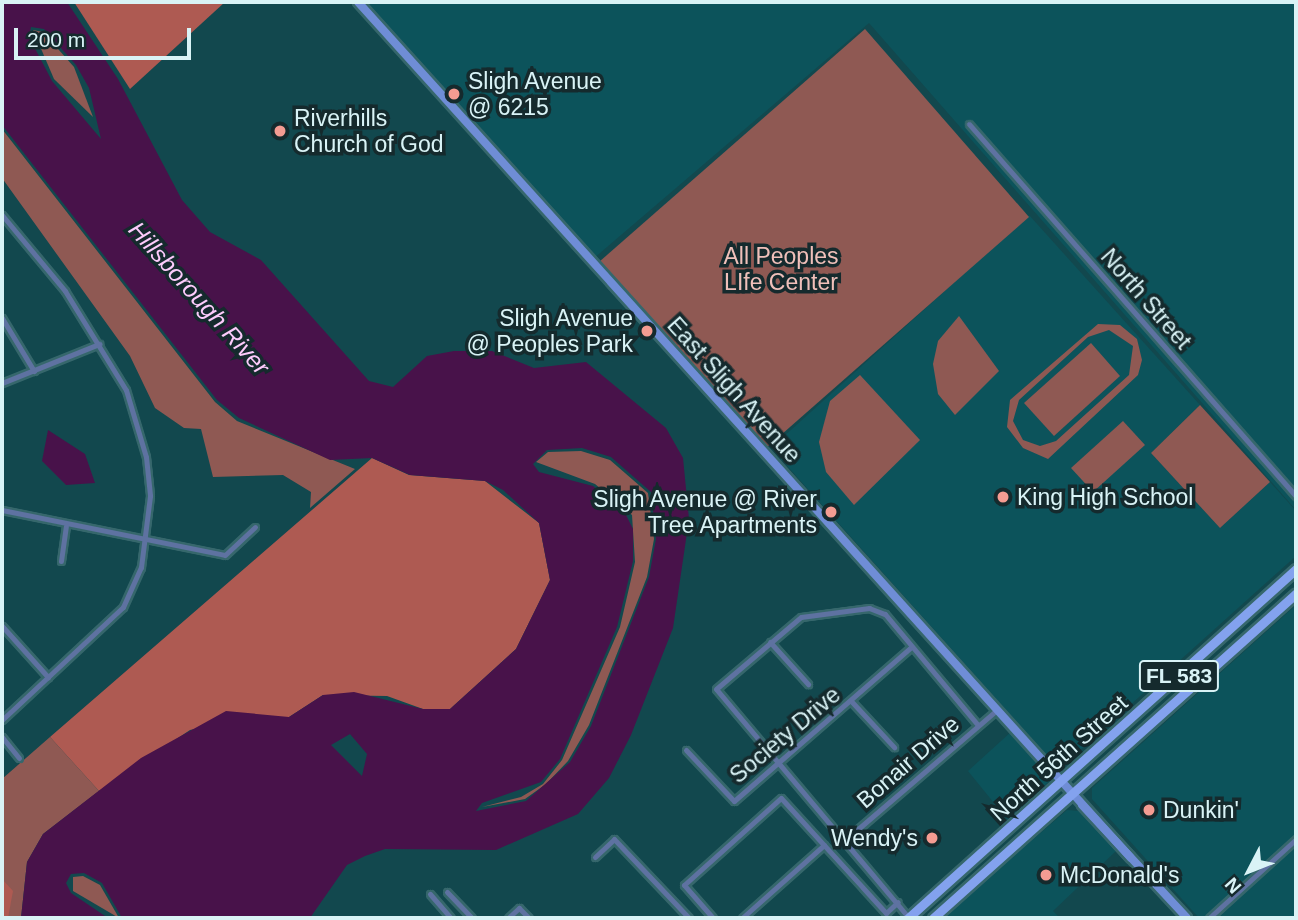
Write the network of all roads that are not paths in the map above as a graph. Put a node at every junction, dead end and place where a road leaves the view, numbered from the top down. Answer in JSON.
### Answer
{"nodes":[{"id":1,"x":358,"y":2,"type":"edge"},
{"id":2,"x":969,"y":124,"type":"dead end"},
{"id":3,"x":2,"y":215,"type":"edge"},
{"id":4,"x":2,"y":318,"type":"edge"},
{"id":5,"x":99,"y":344,"type":"junction"},
{"id":6,"x":34,"y":371,"type":"junction"},
{"id":7,"x":2,"y":383,"type":"edge"},
{"id":8,"x":1296,"y":496,"type":"edge"},
{"id":9,"x":2,"y":510,"type":"edge"},
{"id":10,"x":66,"y":526,"type":"junction"},
{"id":11,"x":255,"y":527,"type":"dead end"},
{"id":12,"x":147,"y":542,"type":"junction"},
{"id":13,"x":61,"y":561,"type":"dead end"},
{"id":14,"x":1296,"y":569,"type":"edge"},
{"id":15,"x":1296,"y":594,"type":"edge"},
{"id":16,"x":2,"y":626,"type":"edge"},
{"id":17,"x":770,"y":642,"type":"junction"},
{"id":18,"x":911,"y":647,"type":"junction"},
{"id":19,"x":1208,"y":650,"type":"junction"},
{"id":20,"x":1219,"y":663,"type":"junction"},
{"id":21,"x":48,"y":677,"type":"junction"},
{"id":22,"x":808,"y":684,"type":"dead end"},
{"id":23,"x":852,"y":702,"type":"junction"},
{"id":24,"x":997,"y":710,"type":"junction"},
{"id":25,"x":2,"y":720,"type":"edge"},
{"id":26,"x":977,"y":724,"type":"junction"},
{"id":27,"x":2,"y":737,"type":"edge"},
{"id":28,"x":894,"y":747,"type":"dead end"},
{"id":29,"x":686,"y":750,"type":"dead end"},
{"id":30,"x":19,"y":758,"type":"dead end"},
{"id":31,"x":780,"y":764,"type":"junction"},
{"id":32,"x":1062,"y":781,"type":"junction"},
{"id":33,"x":1073,"y":796,"type":"junction"},
{"id":34,"x":1296,"y":839,"type":"edge"},
{"id":35,"x":844,"y":841,"type":"junction"},
{"id":36,"x":824,"y":845,"type":"junction"},
{"id":37,"x":595,"y":857,"type":"dead end"},
{"id":38,"x":447,"y":892,"type":"dead end"},
{"id":39,"x":430,"y":894,"type":"dead end"},
{"id":40,"x":898,"y":902,"type":"junction"},
{"id":41,"x":452,"y":918,"type":"edge"},
{"id":42,"x":472,"y":918,"type":"edge"},
{"id":43,"x":508,"y":918,"type":"edge"},
{"id":44,"x":529,"y":918,"type":"edge"},
{"id":45,"x":689,"y":918,"type":"edge"},
{"id":46,"x":713,"y":918,"type":"edge"},
{"id":47,"x":742,"y":918,"type":"edge"},
{"id":48,"x":909,"y":918,"type":"edge"},
{"id":49,"x":933,"y":918,"type":"edge"},
{"id":50,"x":1186,"y":918,"type":"edge"},
{"id":51,"x":1209,"y":918,"type":"edge"}],
"edges":[{"from":1,"to":24,"type":"street","name":"East Sligh Avenue"},
{"from":2,"to":8,"type":"street","name":"North Street"},
{"from":3,"to":5,"type":"street"},
{"from":4,"to":6,"type":"street"},
{"from":5,"to":6,"type":"street"},
{"from":5,"to":12,"type":"street"},
{"from":6,"to":7,"type":"street"},
{"from":9,"to":10,"type":"street"},
{"from":10,"to":12,"type":"street"},
{"from":10,"to":13,"type":"street"},
{"from":11,"to":12,"type":"street"},
{"from":12,"to":21,"type":"street"},
{"from":14,"to":19,"type":"main road","name":"North 56th Street","number":"FL 583"},
{"from":15,"to":20,"type":"main road","name":"North 56th Street","number":"FL 583"},
{"from":16,"to":21,"type":"street"},
{"from":17,"to":18,"type":"street"},
{"from":17,"to":22,"type":"street"},
{"from":17,"to":31,"type":"street"},
{"from":18,"to":23,"type":"street","name":"Society Drive"},
{"from":18,"to":26,"type":"street"},
{"from":19,"to":20,"type":"main road"},
{"from":19,"to":32,"type":"main road","name":"North 56th Street","number":"FL 583"},
{"from":20,"to":33,"type":"main road","name":"North 56th Street","number":"FL 583"},
{"from":21,"to":25,"type":"street"},
{"from":23,"to":28,"type":"street"},
{"from":23,"to":31,"type":"street","name":"Society Drive"},
{"from":24,"to":26,"type":"street","name":"Bonair Drive"},
{"from":24,"to":32,"type":"street","name":"East Sligh Avenue"},
{"from":26,"to":35,"type":"street","name":"Bonair Drive"},
{"from":27,"to":30,"type":"street"},
{"from":29,"to":31,"type":"street","name":"Society Drive"},
{"from":31,"to":35,"type":"street"},
{"from":32,"to":33,"type":"street","name":"East Sligh Avenue"},
{"from":32,"to":48,"type":"main road","name":"North 56th Street","number":"FL 583"},
{"from":33,"to":49,"type":"main road","name":"North 56th Street","number":"FL 583"},
{"from":33,"to":50,"type":"street","name":"East Sligh Avenue"},
{"from":34,"to":51,"type":"street"},
{"from":35,"to":40,"type":"street"},
{"from":36,"to":40,"type":"street"},
{"from":36,"to":46,"type":"street"},
{"from":36,"to":47,"type":"street"},
{"from":37,"to":45,"type":"street"},
{"from":38,"to":42,"type":"street"},
{"from":39,"to":41,"type":"street"},
{"from":40,"to":48,"type":"street"},
{"from":43,"to":44,"type":"street"}]}
